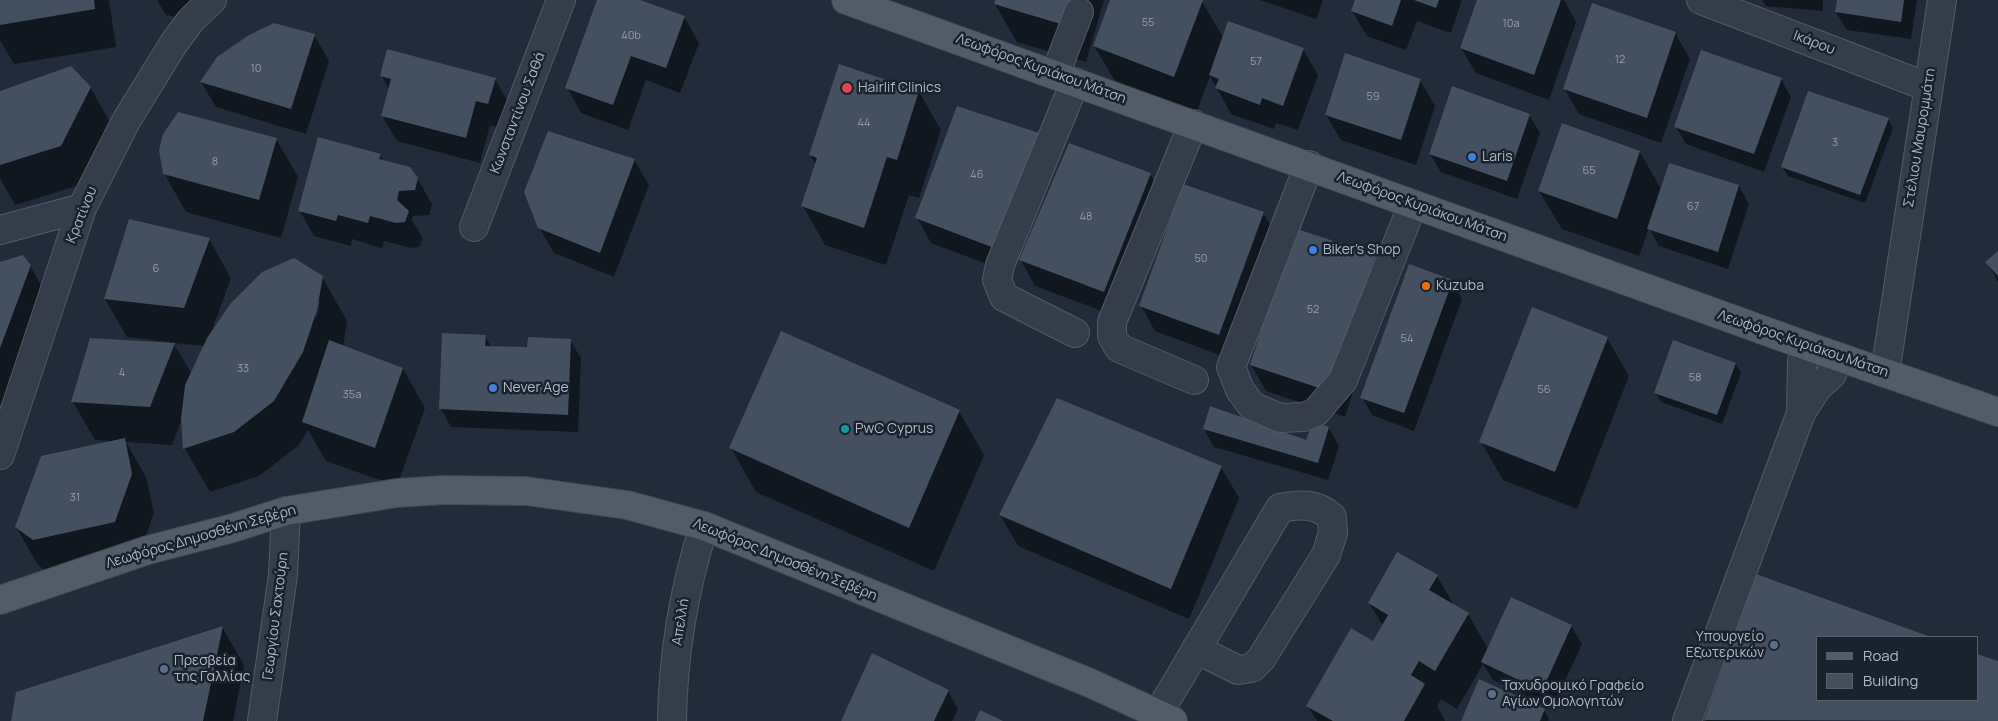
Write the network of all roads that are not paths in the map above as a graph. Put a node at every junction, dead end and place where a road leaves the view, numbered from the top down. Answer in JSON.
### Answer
{"nodes":[{"id":1,"x":212,"y":0,"type":"edge"},
{"id":2,"x":561,"y":0,"type":"edge"},
{"id":3,"x":846,"y":0,"type":"edge"},
{"id":4,"x":1701,"y":0,"type":"edge"},
{"id":5,"x":1942,"y":0,"type":"edge"},
{"id":6,"x":1079,"y":12,"type":"dead end"},
{"id":7,"x":1065,"y":78,"type":"junction"},
{"id":8,"x":1928,"y":87,"type":"junction"},
{"id":9,"x":1193,"y":124,"type":"junction"},
{"id":10,"x":1309,"y":165,"type":"junction"},
{"id":11,"x":1413,"y":204,"type":"junction"},
{"id":12,"x":82,"y":208,"type":"junction"},
{"id":13,"x":474,"y":227,"type":"dead end"},
{"id":14,"x":0,"y":230,"type":"edge"},
{"id":15,"x":1075,"y":333,"type":"dead end"},
{"id":16,"x":1807,"y":346,"type":"junction"},
{"id":17,"x":1838,"y":357,"type":"junction"},
{"id":18,"x":1886,"y":373,"type":"junction"},
{"id":19,"x":1194,"y":380,"type":"dead end"},
{"id":20,"x":1998,"y":412,"type":"edge"},
{"id":21,"x":1801,"y":413,"type":"junction"},
{"id":22,"x":0,"y":455,"type":"edge"},
{"id":23,"x":286,"y":511,"type":"junction"},
{"id":24,"x":704,"y":526,"type":"junction"},
{"id":25,"x":0,"y":600,"type":"edge"},
{"id":26,"x":1196,"y":649,"type":"junction"},
{"id":27,"x":1166,"y":718,"type":"edge"},
{"id":28,"x":262,"y":721,"type":"edge"},
{"id":29,"x":672,"y":721,"type":"edge"},
{"id":30,"x":1687,"y":721,"type":"edge"}],
"edges":[{"from":1,"to":12,"type":"street","name":"Κρατίνου"},
{"from":2,"to":13,"type":"street","name":"Κωνσταντίνου Σαθά"},
{"from":3,"to":7,"type":"main road","name":"Λεωφόρος Κυριάκου Μάτση"},
{"from":4,"to":8,"type":"street","name":"Ικάρου"},
{"from":5,"to":8,"type":"street","name":"Στέλιου Μαυρομμάτη"},
{"from":6,"to":7,"type":"street"},
{"from":7,"to":9,"type":"main road","name":"Λεωφόρος Κυριάκου Μάτση"},
{"from":7,"to":15,"type":"street"},
{"from":8,"to":18,"type":"street","name":"Στέλιου Μαυρομμάτη"},
{"from":9,"to":10,"type":"main road","name":"Λεωφόρος Κυριάκου Μάτση"},
{"from":9,"to":19,"type":"street"},
{"from":10,"to":11,"type":"main road","name":"Λεωφόρος Κυριάκου Μάτση"},
{"from":10,"to":11,"type":"street"},
{"from":11,"to":16,"type":"main road","name":"Λεωφόρος Κυριάκου Μάτση"},
{"from":12,"to":14,"type":"street"},
{"from":12,"to":22,"type":"street","name":"Κρατίνου"},
{"from":16,"to":17,"type":"main road","name":"Λεωφόρος Κυριάκου Μάτση"},
{"from":16,"to":21,"type":"street"},
{"from":17,"to":18,"type":"main road","name":"Λεωφόρος Κυριάκου Μάτση"},
{"from":17,"to":21,"type":"street"},
{"from":18,"to":20,"type":"main road","name":"Λεωφόρος Κυριάκου Μάτση"},
{"from":21,"to":30,"type":"street"},
{"from":23,"to":24,"type":"main road","name":"Λεωφόρος Δημοσθένη Σεβέρη"},
{"from":23,"to":25,"type":"main road","name":"Λεωφόρος Δημοσθένη Σεβέρη"},
{"from":23,"to":28,"type":"street","name":"Γεωργίου Σαχτούρη"},
{"from":24,"to":27,"type":"main road","name":"Λεωφόρος Δημοσθένη Σεβέρη"},
{"from":24,"to":29,"type":"street","name":"Απελλή"},
{"from":26,"to":26,"type":"street"},
{"from":26,"to":27,"type":"street"}]}
